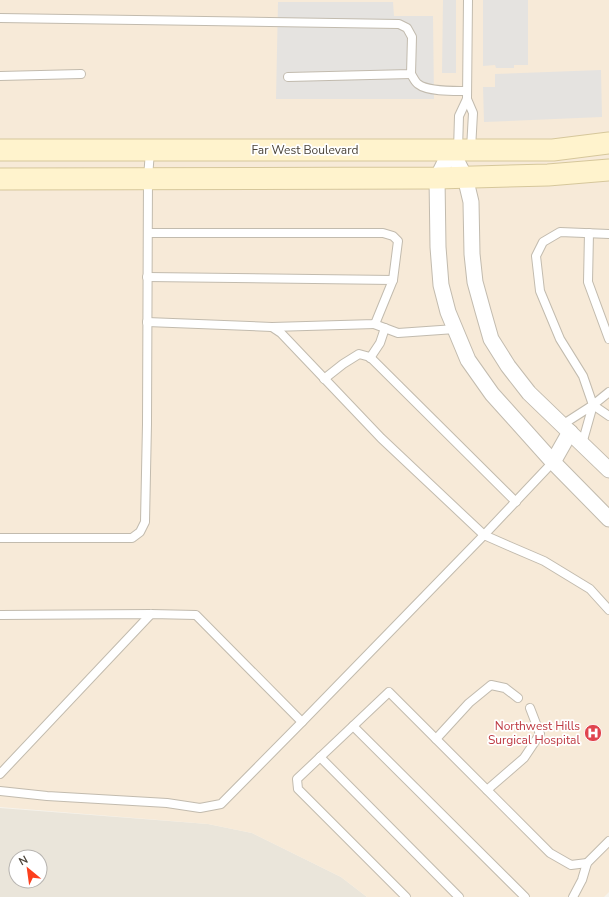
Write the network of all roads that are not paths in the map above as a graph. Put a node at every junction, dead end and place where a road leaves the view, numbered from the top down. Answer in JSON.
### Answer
{"nodes":[{"id":1,"x":468,"y":0,"type":"edge"},
{"id":2,"x":0,"y":18,"type":"edge"},
{"id":3,"x":81,"y":74,"type":"dead end"},
{"id":4,"x":411,"y":74,"type":"junction"},
{"id":5,"x":0,"y":76,"type":"edge"},
{"id":6,"x":288,"y":77,"type":"dead end"},
{"id":7,"x":467,"y":95,"type":"junction"},
{"id":8,"x":609,"y":143,"type":"edge"},
{"id":9,"x":0,"y":150,"type":"edge"},
{"id":10,"x":150,"y":150,"type":"junction"},
{"id":11,"x":460,"y":150,"type":"junction"},
{"id":12,"x":609,"y":170,"type":"edge"},
{"id":13,"x":465,"y":177,"type":"junction"},
{"id":14,"x":148,"y":178,"type":"junction"},
{"id":15,"x":437,"y":178,"type":"junction"},
{"id":16,"x":0,"y":179,"type":"edge"},
{"id":17,"x":148,"y":233,"type":"junction"},
{"id":18,"x":589,"y":233,"type":"junction"},
{"id":19,"x":609,"y":234,"type":"edge"},
{"id":20,"x":148,"y":277,"type":"junction"},
{"id":21,"x":393,"y":280,"type":"junction"},
{"id":22,"x":148,"y":322,"type":"junction"},
{"id":23,"x":374,"y":324,"type":"junction"},
{"id":24,"x":272,"y":327,"type":"junction"},
{"id":25,"x":385,"y":328,"type":"junction"},
{"id":26,"x":455,"y":329,"type":"junction"},
{"id":27,"x":609,"y":339,"type":"edge"},
{"id":28,"x":370,"y":358,"type":"junction"},
{"id":29,"x":324,"y":379,"type":"junction"},
{"id":30,"x":609,"y":392,"type":"edge"},
{"id":31,"x":593,"y":405,"type":"junction"},
{"id":32,"x":609,"y":416,"type":"edge"},
{"id":33,"x":566,"y":429,"type":"junction"},
{"id":34,"x":582,"y":444,"type":"junction"},
{"id":35,"x":554,"y":462,"type":"junction"},
{"id":36,"x":609,"y":470,"type":"edge"},
{"id":37,"x":516,"y":502,"type":"junction"},
{"id":38,"x":609,"y":519,"type":"edge"},
{"id":39,"x":484,"y":535,"type":"junction"},
{"id":40,"x":0,"y":538,"type":"edge"},
{"id":41,"x":609,"y":610,"type":"edge"},
{"id":42,"x":151,"y":614,"type":"junction"},
{"id":43,"x":0,"y":615,"type":"edge"},
{"id":44,"x":518,"y":698,"type":"dead end"},
{"id":45,"x":530,"y":708,"type":"dead end"},
{"id":46,"x":302,"y":722,"type":"junction"},
{"id":47,"x":353,"y":726,"type":"junction"},
{"id":48,"x":436,"y":739,"type":"junction"},
{"id":49,"x":320,"y":757,"type":"junction"},
{"id":50,"x":0,"y":774,"type":"edge"},
{"id":51,"x":487,"y":790,"type":"junction"},
{"id":52,"x":0,"y":791,"type":"edge"},
{"id":53,"x":609,"y":841,"type":"edge"},
{"id":54,"x":588,"y":863,"type":"junction"},
{"id":55,"x":406,"y":897,"type":"edge"},
{"id":56,"x":459,"y":897,"type":"edge"},
{"id":57,"x":525,"y":897,"type":"edge"},
{"id":58,"x":573,"y":897,"type":"edge"}],
"edges":[{"from":1,"to":7,"type":"lane"},
{"from":2,"to":4,"type":"lane"},
{"from":3,"to":5,"type":"lane"},
{"from":4,"to":6,"type":"lane"},
{"from":4,"to":7,"type":"lane"},
{"from":7,"to":11,"type":"lane"},
{"from":7,"to":11,"type":"lane"},
{"from":8,"to":11,"type":"street","name":"Far West Boulevard"},
{"from":9,"to":10,"type":"street","name":"Far West Boulevard"},
{"from":10,"to":11,"type":"street","name":"Far West Boulevard"},
{"from":10,"to":14,"type":"lane"},
{"from":11,"to":13,"type":"street"},
{"from":11,"to":15,"type":"street"},
{"from":12,"to":13,"type":"street"},
{"from":13,"to":15,"type":"street"},
{"from":13,"to":33,"type":"street"},
{"from":14,"to":15,"type":"street"},
{"from":14,"to":16,"type":"street"},
{"from":14,"to":17,"type":"lane"},
{"from":15,"to":26,"type":"street"},
{"from":17,"to":20,"type":"lane"},
{"from":17,"to":21,"type":"lane"},
{"from":18,"to":19,"type":"lane"},
{"from":18,"to":27,"type":"lane"},
{"from":18,"to":31,"type":"lane"},
{"from":20,"to":21,"type":"lane"},
{"from":20,"to":22,"type":"lane"},
{"from":21,"to":23,"type":"lane"},
{"from":22,"to":24,"type":"lane"},
{"from":22,"to":40,"type":"lane"},
{"from":23,"to":24,"type":"lane"},
{"from":23,"to":25,"type":"lane"},
{"from":24,"to":29,"type":"lane"},
{"from":25,"to":26,"type":"lane"},
{"from":25,"to":28,"type":"lane"},
{"from":26,"to":35,"type":"street"},
{"from":28,"to":29,"type":"lane"},
{"from":28,"to":37,"type":"lane"},
{"from":29,"to":39,"type":"lane"},
{"from":30,"to":31,"type":"lane"},
{"from":31,"to":32,"type":"lane"},
{"from":31,"to":33,"type":"lane"},
{"from":31,"to":34,"type":"lane"},
{"from":33,"to":34,"type":"street"},
{"from":33,"to":35,"type":"street"},
{"from":34,"to":36,"type":"street"},
{"from":35,"to":37,"type":"lane"},
{"from":35,"to":38,"type":"street"},
{"from":37,"to":39,"type":"lane"},
{"from":39,"to":41,"type":"lane"},
{"from":39,"to":46,"type":"lane"},
{"from":42,"to":43,"type":"lane"},
{"from":42,"to":46,"type":"lane"},
{"from":42,"to":50,"type":"lane"},
{"from":44,"to":48,"type":"lane"},
{"from":45,"to":51,"type":"lane"},
{"from":46,"to":52,"type":"lane"},
{"from":47,"to":48,"type":"lane"},
{"from":47,"to":49,"type":"lane"},
{"from":47,"to":57,"type":"lane"},
{"from":48,"to":51,"type":"lane"},
{"from":49,"to":55,"type":"lane"},
{"from":49,"to":56,"type":"lane"},
{"from":51,"to":54,"type":"lane"},
{"from":53,"to":54,"type":"lane"},
{"from":54,"to":58,"type":"lane"}]}
